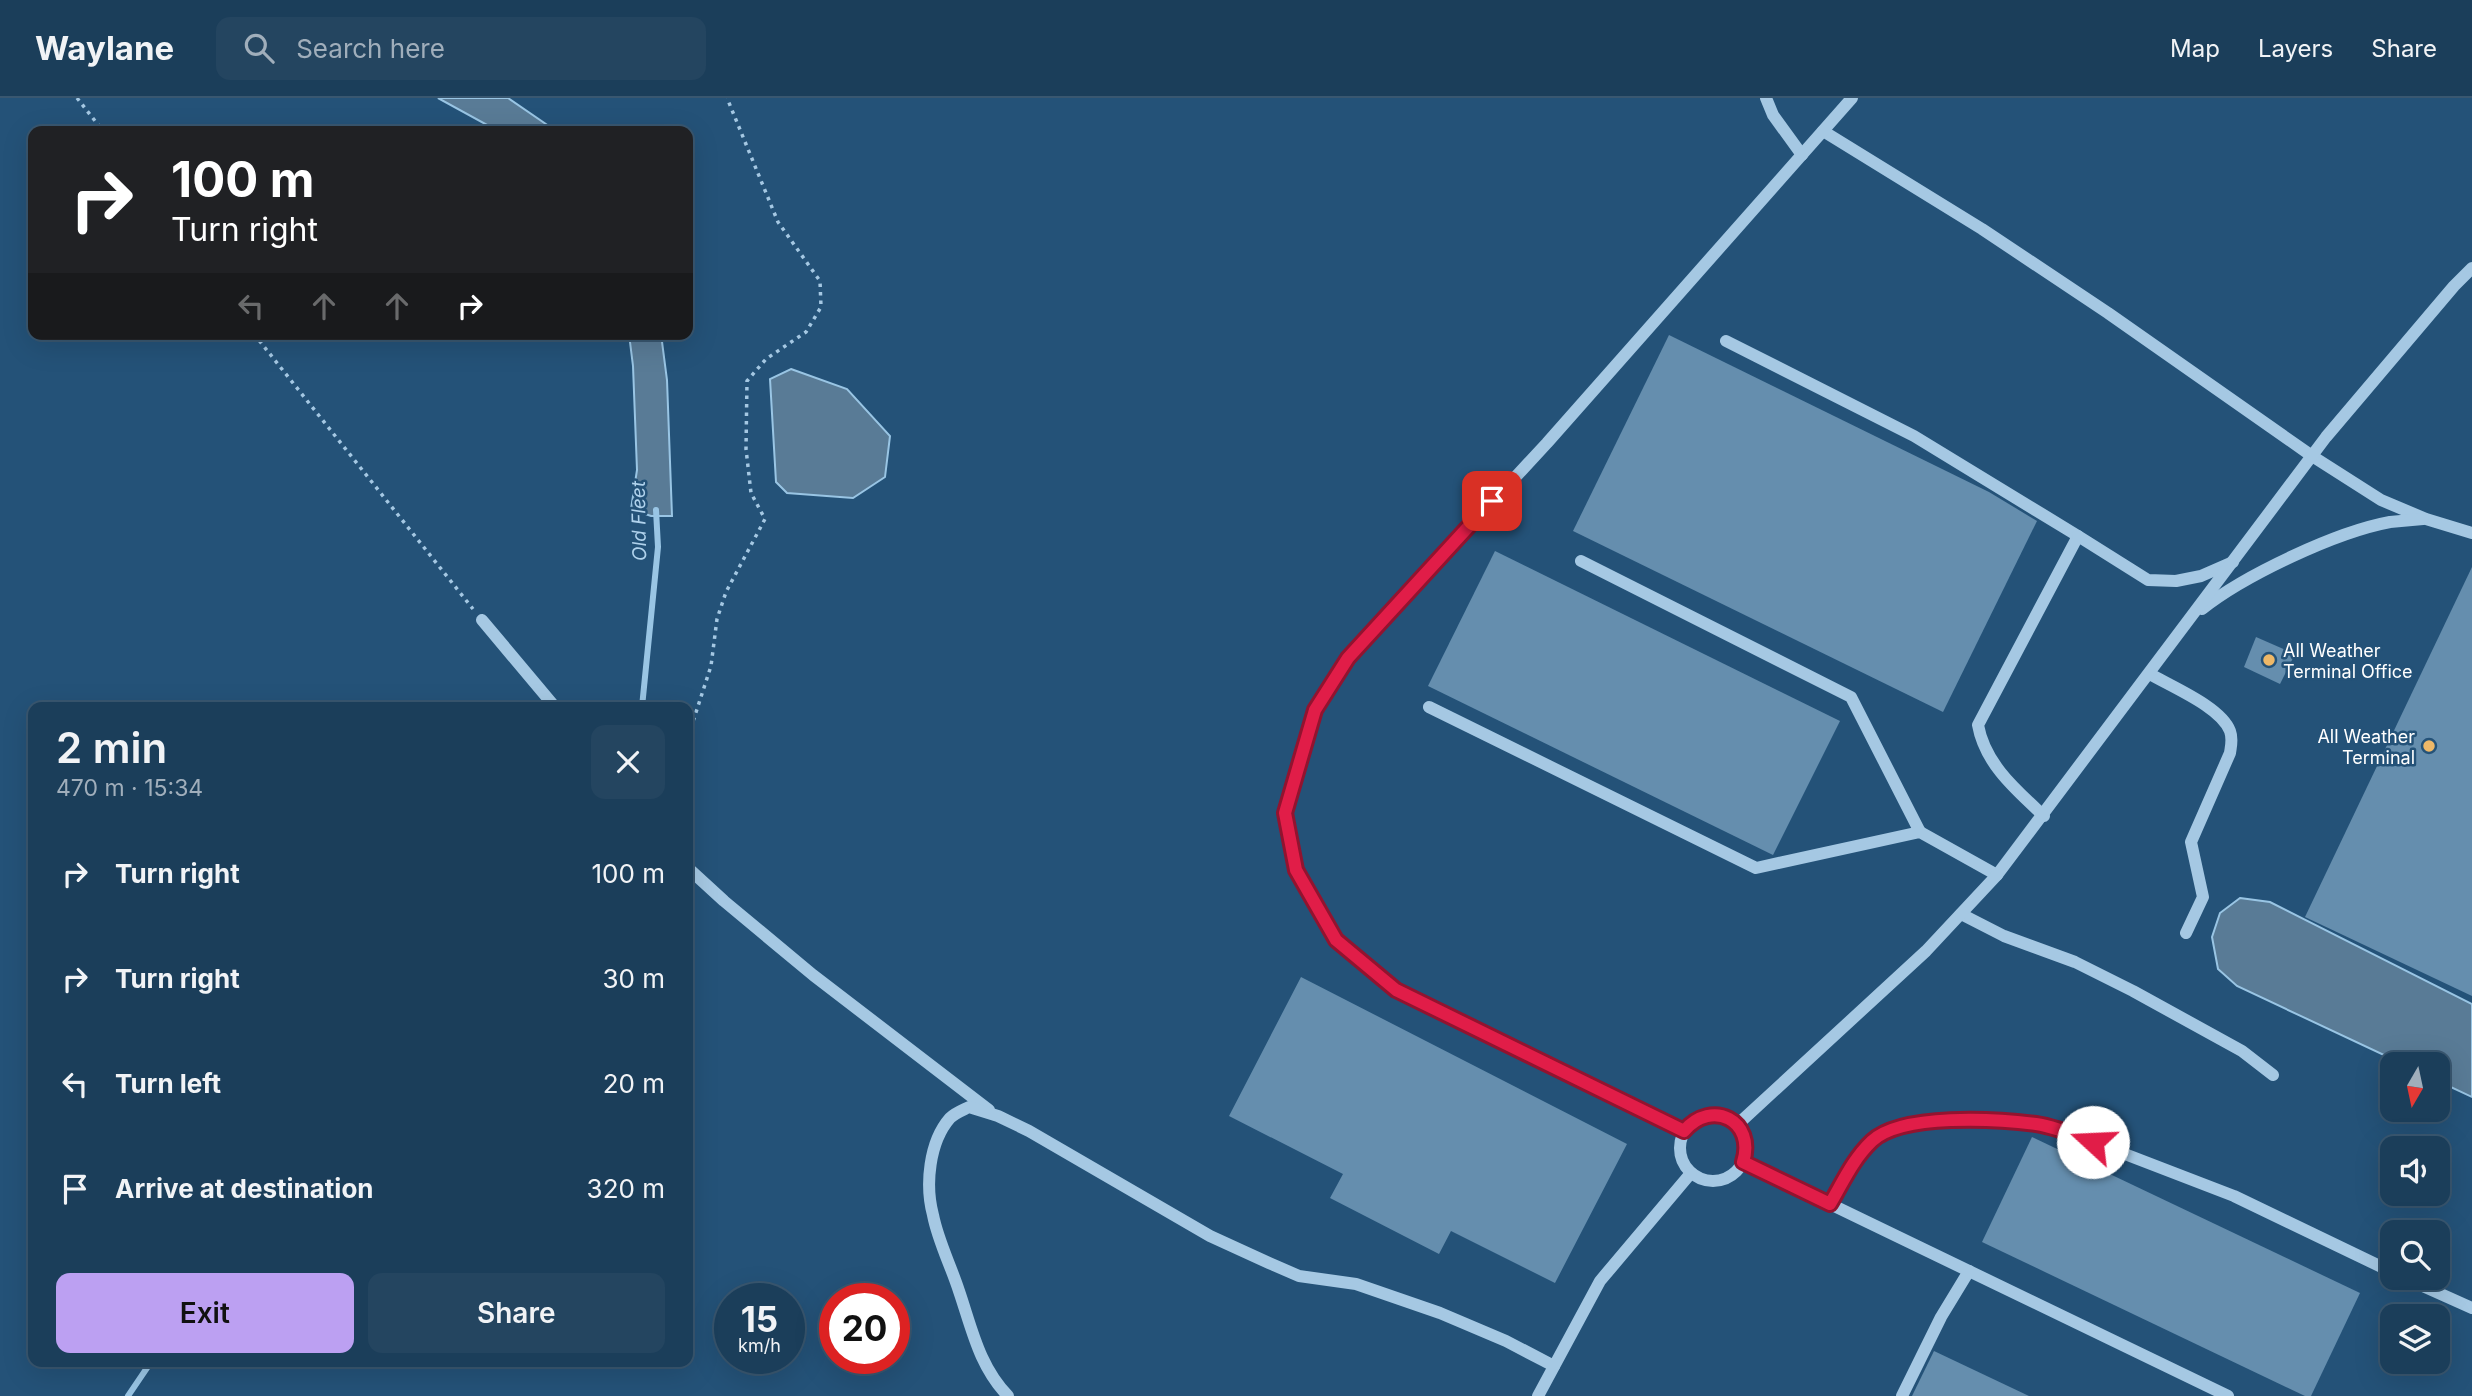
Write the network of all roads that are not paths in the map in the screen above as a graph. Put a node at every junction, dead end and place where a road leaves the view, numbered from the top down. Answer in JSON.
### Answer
{"nodes":[{"id":1,"x":1766,"y":98,"type":"edge"},
{"id":2,"x":1852,"y":98,"type":"edge"},
{"id":3,"x":1823,"y":131,"type":"junction"},
{"id":4,"x":1802,"y":155,"type":"junction"},
{"id":5,"x":2472,"y":268,"type":"edge"},
{"id":6,"x":1726,"y":341,"type":"dead end"},
{"id":7,"x":2312,"y":456,"type":"junction"},
{"id":8,"x":2426,"y":519,"type":"junction"},
{"id":9,"x":2472,"y":533,"type":"edge"},
{"id":10,"x":2078,"y":536,"type":"junction"},
{"id":11,"x":1581,"y":561,"type":"dead end"},
{"id":12,"x":2234,"y":562,"type":"junction"},
{"id":13,"x":2191,"y":618,"type":"junction"},
{"id":14,"x":482,"y":620,"type":"road end"},
{"id":15,"x":2150,"y":674,"type":"junction"},
{"id":16,"x":551,"y":702,"type":"edge"},
{"id":17,"x":1429,"y":707,"type":"dead end"},
{"id":18,"x":2044,"y":816,"type":"junction"},
{"id":19,"x":1920,"y":832,"type":"junction"},
{"id":20,"x":693,"y":873,"type":"edge"},
{"id":21,"x":1997,"y":875,"type":"junction"},
{"id":22,"x":1961,"y":914,"type":"junction"},
{"id":23,"x":2186,"y":933,"type":"dead end"},
{"id":24,"x":2273,"y":1075,"type":"dead end"},
{"id":25,"x":998,"y":1116,"type":"junction"},
{"id":26,"x":1737,"y":1125,"type":"junction"},
{"id":27,"x":1684,"y":1131,"type":"junction"},
{"id":28,"x":1743,"y":1162,"type":"junction"},
{"id":29,"x":1691,"y":1173,"type":"junction"},
{"id":30,"x":1830,"y":1204,"type":"junction"},
{"id":31,"x":2380,"y":1266,"type":"edge"},
{"id":32,"x":1969,"y":1271,"type":"junction"},
{"id":33,"x":2432,"y":1290,"type":"edge"},
{"id":34,"x":2472,"y":1308,"type":"edge"},
{"id":35,"x":1554,"y":1366,"type":"junction"},
{"id":36,"x":1008,"y":1396,"type":"edge"},
{"id":37,"x":1538,"y":1396,"type":"edge"},
{"id":38,"x":1902,"y":1396,"type":"edge"},
{"id":39,"x":2228,"y":1396,"type":"edge"}],
"edges":[{"from":1,"to":4,"type":"street"},
{"from":2,"to":3,"type":"street"},
{"from":3,"to":4,"type":"street"},
{"from":3,"to":7,"type":"street"},
{"from":4,"to":27,"type":"street"},
{"from":5,"to":7,"type":"street"},
{"from":6,"to":10,"type":"street"},
{"from":7,"to":8,"type":"street"},
{"from":7,"to":12,"type":"street"},
{"from":8,"to":9,"type":"street"},
{"from":8,"to":13,"type":"street"},
{"from":10,"to":12,"type":"street"},
{"from":10,"to":18,"type":"street"},
{"from":11,"to":19,"type":"street"},
{"from":12,"to":13,"type":"street"},
{"from":13,"to":15,"type":"street"},
{"from":14,"to":16,"type":"street"},
{"from":15,"to":18,"type":"street"},
{"from":15,"to":23,"type":"street"},
{"from":17,"to":19,"type":"street"},
{"from":18,"to":21,"type":"street"},
{"from":19,"to":21,"type":"street"},
{"from":20,"to":25,"type":"street"},
{"from":21,"to":22,"type":"street"},
{"from":22,"to":24,"type":"street"},
{"from":22,"to":26,"type":"street"},
{"from":25,"to":35,"type":"street"},
{"from":25,"to":36,"type":"street"},
{"from":26,"to":27,"type":"street"},
{"from":26,"to":28,"type":"street"},
{"from":27,"to":29,"type":"street"},
{"from":28,"to":29,"type":"street"},
{"from":28,"to":30,"type":"street"},
{"from":29,"to":35,"type":"street"},
{"from":30,"to":31,"type":"street"},
{"from":30,"to":32,"type":"street"},
{"from":32,"to":38,"type":"street"},
{"from":32,"to":39,"type":"street"},
{"from":33,"to":34,"type":"street"},
{"from":35,"to":37,"type":"street"}]}
